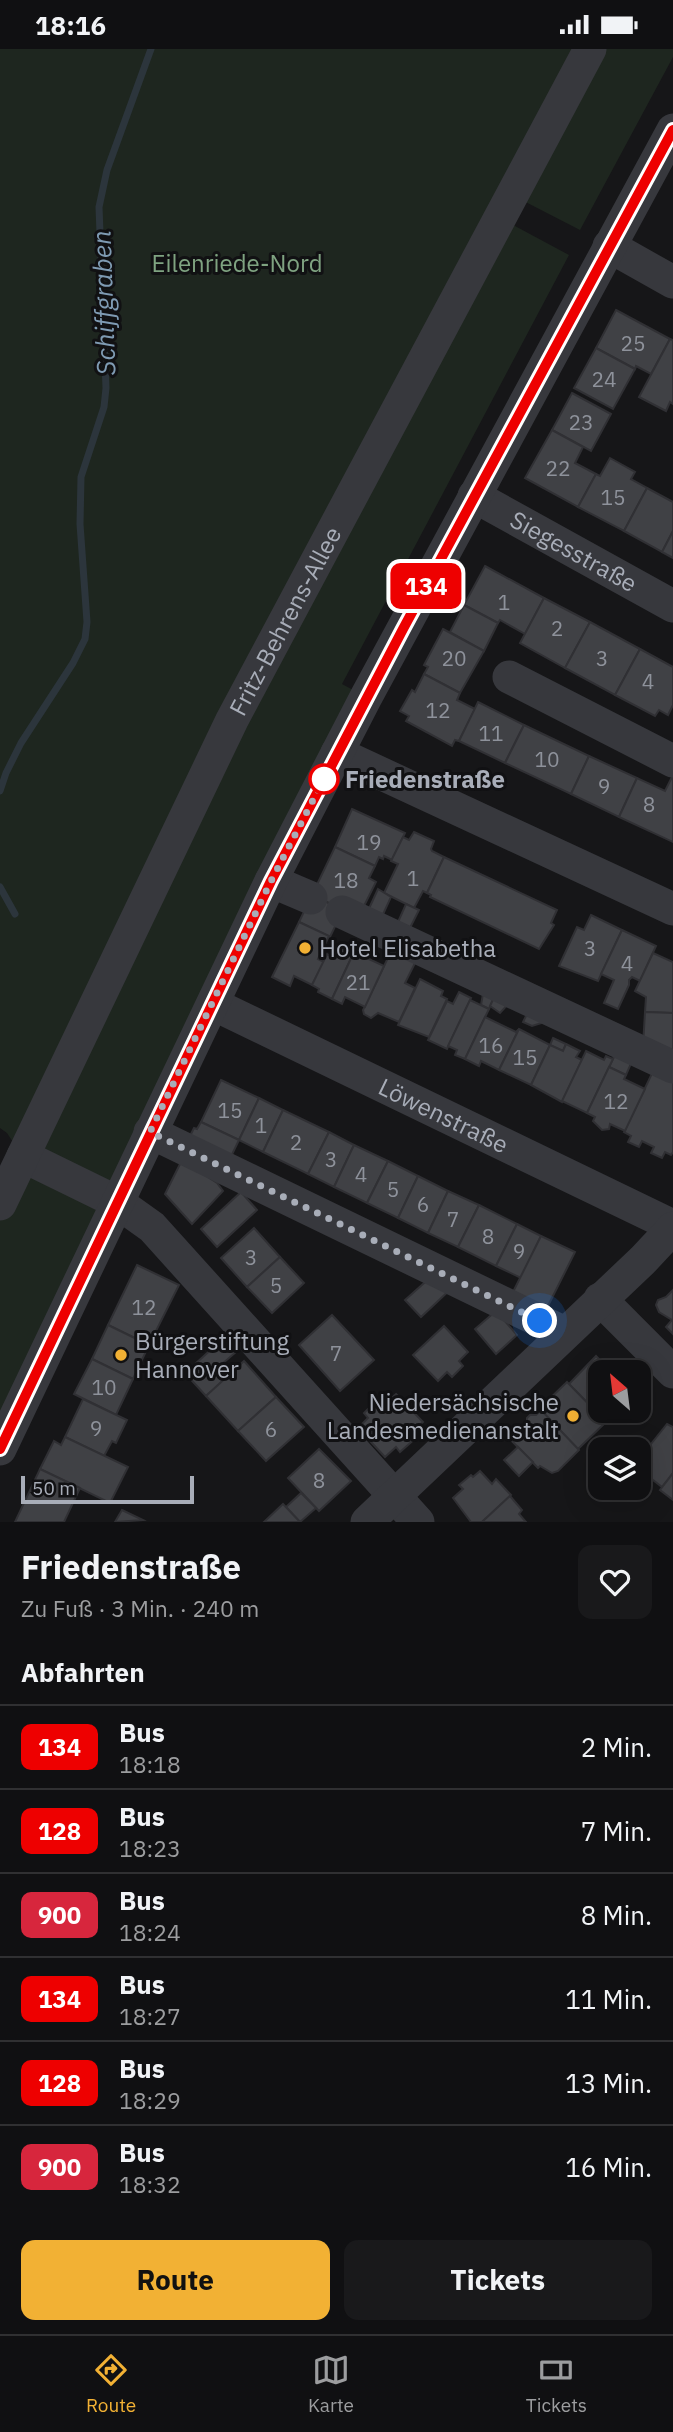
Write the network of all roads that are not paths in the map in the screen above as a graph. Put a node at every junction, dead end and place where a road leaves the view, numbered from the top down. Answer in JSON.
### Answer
{"nodes":[{"id":1,"x":590,"y":49,"type":"edge"},
{"id":2,"x":673,"y":130,"type":"edge"},
{"id":3,"x":609,"y":246,"type":"junction"},
{"id":4,"x":673,"y":282,"type":"edge"},
{"id":5,"x":474,"y":496,"type":"junction"},
{"id":6,"x":673,"y":606,"type":"edge"},
{"id":7,"x":509,"y":677,"type":"dead end"},
{"id":8,"x":337,"y":753,"type":"junction"},
{"id":9,"x":673,"y":761,"type":"edge"},
{"id":10,"x":271,"y":881,"type":"junction"},
{"id":11,"x":311,"y":898,"type":"dead end"},
{"id":12,"x":673,"y":909,"type":"edge"},
{"id":13,"x":342,"y":912,"type":"dead end"},
{"id":14,"x":212,"y":1004,"type":"junction"},
{"id":15,"x":673,"y":1067,"type":"edge"},
{"id":16,"x":150,"y":1132,"type":"junction"},
{"id":17,"x":23,"y":1156,"type":"junction"},
{"id":18,"x":117,"y":1202,"type":"junction"},
{"id":19,"x":0,"y":1205,"type":"edge"},
{"id":20,"x":673,"y":1227,"type":"edge"},
{"id":21,"x":600,"y":1299,"type":"junction"},
{"id":22,"x":565,"y":1333,"type":"junction"},
{"id":23,"x":673,"y":1372,"type":"edge"},
{"id":24,"x":0,"y":1449,"type":"edge"},
{"id":25,"x":395,"y":1496,"type":"junction"},
{"id":26,"x":367,"y":1522,"type":"edge"},
{"id":27,"x":418,"y":1522,"type":"edge"}],
"edges":[{"from":1,"to":17,"type":"street","name":"Fritz-Behrens-Allee"},
{"from":2,"to":3,"type":"street"},
{"from":3,"to":4,"type":"street"},
{"from":3,"to":5,"type":"street"},
{"from":5,"to":6,"type":"street","name":"Siegesstraße"},
{"from":5,"to":8,"type":"street"},
{"from":7,"to":9,"type":"street"},
{"from":8,"to":10,"type":"street"},
{"from":8,"to":12,"type":"street"},
{"from":10,"to":11,"type":"street"},
{"from":10,"to":14,"type":"street"},
{"from":13,"to":15,"type":"street"},
{"from":14,"to":16,"type":"street"},
{"from":14,"to":20,"type":"street","name":"Löwenstraße"},
{"from":16,"to":18,"type":"street"},
{"from":16,"to":22,"type":"street"},
{"from":17,"to":18,"type":"street"},
{"from":17,"to":19,"type":"street","name":"Fritz-Behrens-Allee"},
{"from":18,"to":24,"type":"street"},
{"from":18,"to":25,"type":"street"},
{"from":20,"to":21,"type":"street"},
{"from":21,"to":22,"type":"street"},
{"from":21,"to":23,"type":"street"},
{"from":22,"to":25,"type":"street"},
{"from":25,"to":26,"type":"street"},
{"from":25,"to":27,"type":"street"}]}
